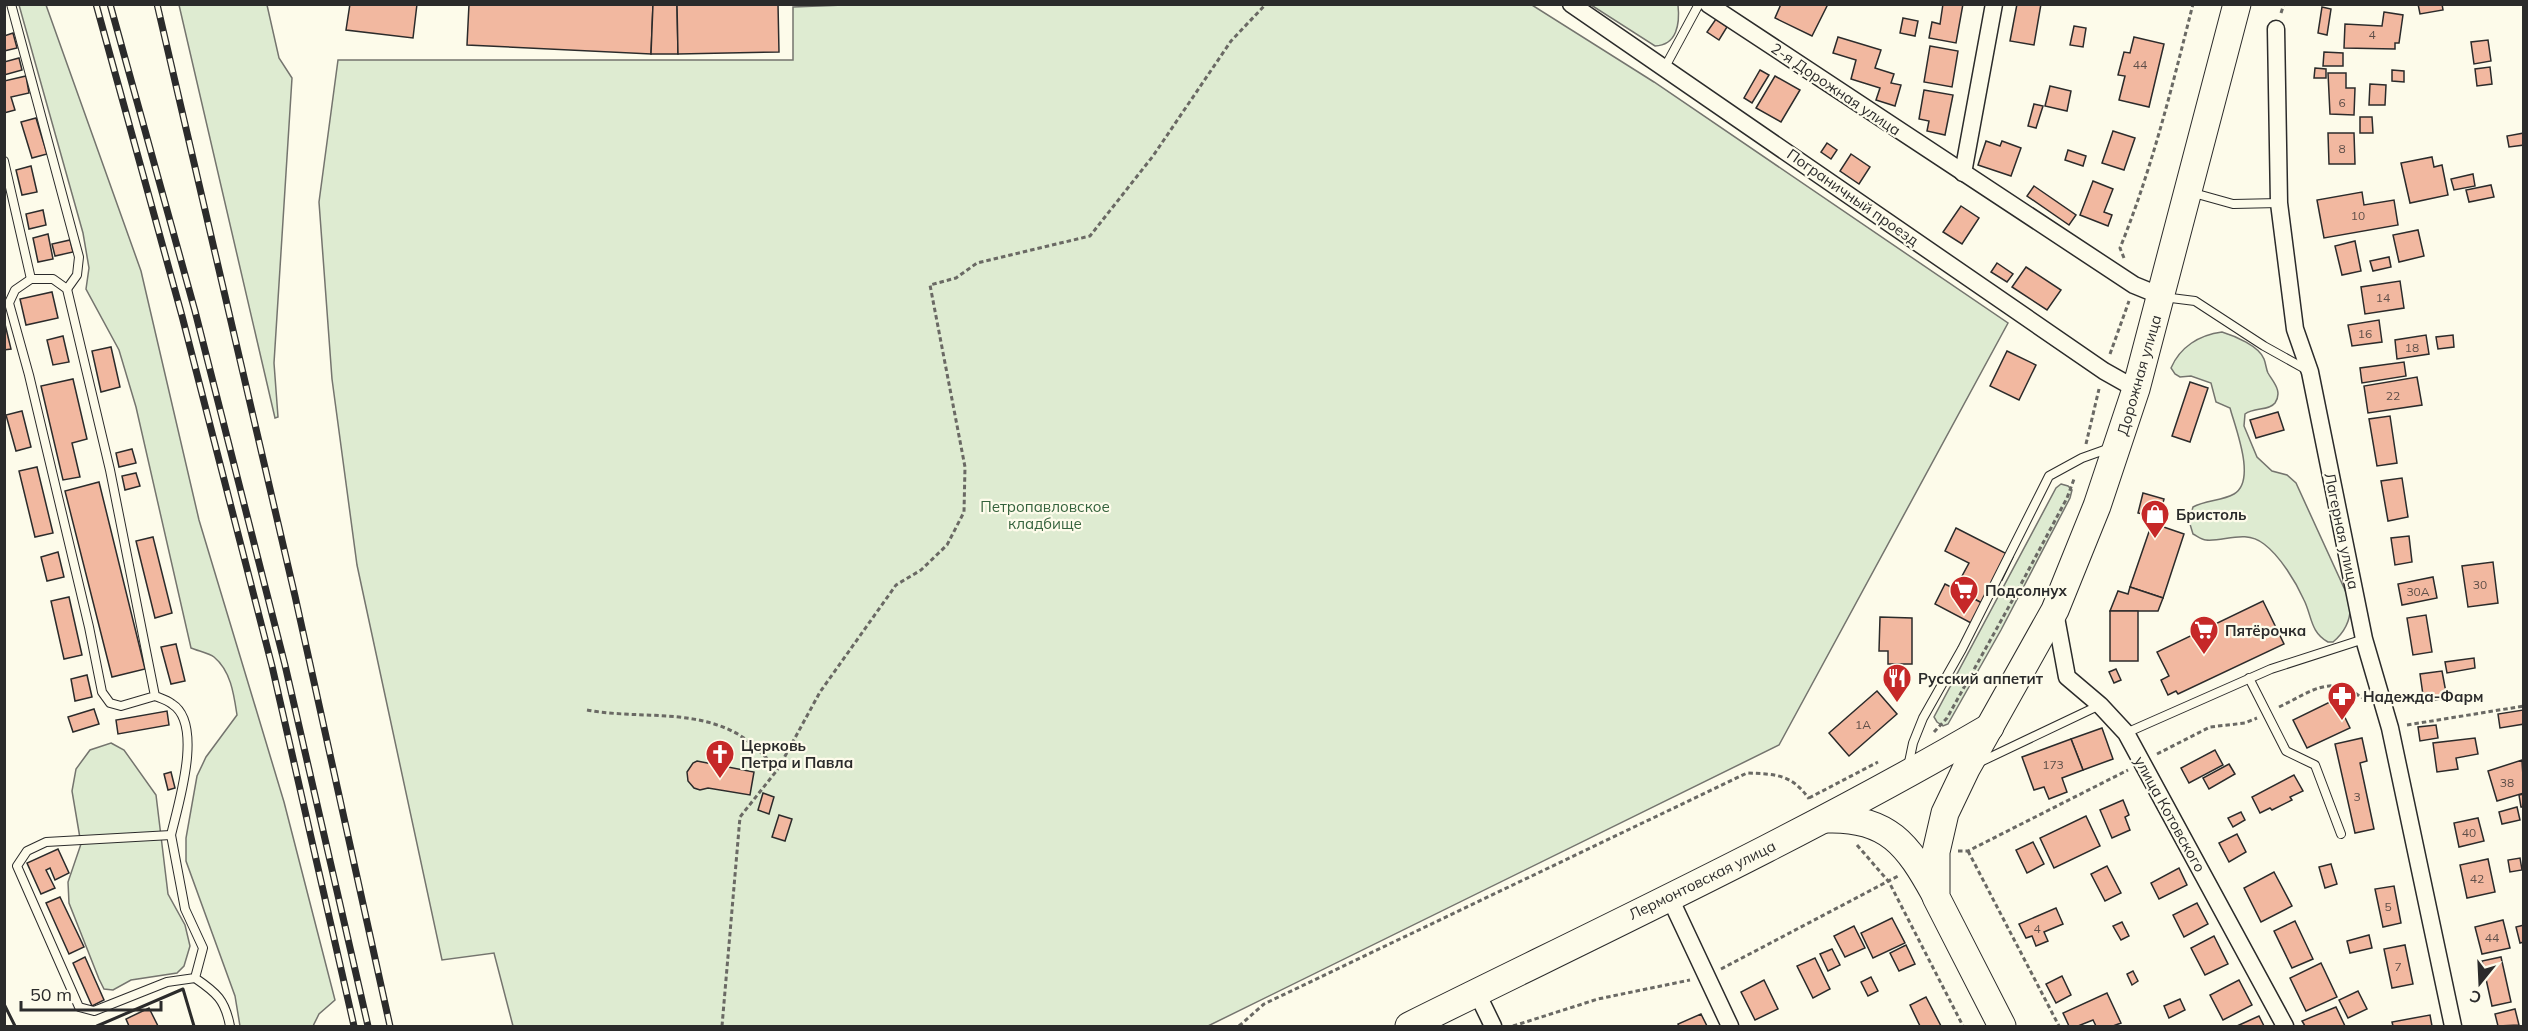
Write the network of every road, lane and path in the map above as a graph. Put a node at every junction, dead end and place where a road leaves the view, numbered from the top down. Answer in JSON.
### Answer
{"nodes":[{"id":1,"x":11,"y":4,"type":"edge"},
{"id":2,"x":1266,"y":4,"type":"edge"},
{"id":3,"x":1699,"y":4,"type":"edge"},
{"id":4,"x":1708,"y":4,"type":"edge"},
{"id":5,"x":1994,"y":4,"type":"edge"},
{"id":6,"x":2193,"y":4,"type":"edge"},
{"id":7,"x":2237,"y":4,"type":"edge"},
{"id":8,"x":1573,"y":5,"type":"edge"},
{"id":9,"x":2276,"y":29,"type":"dead end"},
{"id":10,"x":1665,"y":67,"type":"junction"},
{"id":11,"x":4,"y":161,"type":"edge"},
{"id":12,"x":1963,"y":173,"type":"junction"},
{"id":13,"x":2187,"y":190,"type":"junction"},
{"id":14,"x":2279,"y":203,"type":"junction"},
{"id":15,"x":31,"y":279,"type":"junction"},
{"id":16,"x":2134,"y":285,"type":"junction"},
{"id":17,"x":4,"y":287,"type":"edge"},
{"id":18,"x":67,"y":289,"type":"junction"},
{"id":19,"x":15,"y":290,"type":"junction"},
{"id":20,"x":2161,"y":296,"type":"junction"},
{"id":21,"x":2310,"y":372,"type":"junction"},
{"id":22,"x":2136,"y":388,"type":"junction"},
{"id":23,"x":2119,"y":444,"type":"junction"},
{"id":24,"x":2055,"y":610,"type":"junction"},
{"id":25,"x":2364,"y":639,"type":"junction"},
{"id":26,"x":2249,"y":678,"type":"junction"},
{"id":27,"x":155,"y":696,"type":"junction"},
{"id":28,"x":2100,"y":705,"type":"junction"},
{"id":29,"x":2523,"y":706,"type":"edge"},
{"id":30,"x":587,"y":710,"type":"dead end"},
{"id":31,"x":2267,"y":713,"type":"junction"},
{"id":32,"x":1991,"y":726,"type":"junction"},
{"id":33,"x":2390,"y":728,"type":"junction"},
{"id":34,"x":2126,"y":733,"type":"junction"},
{"id":35,"x":2142,"y":762,"type":"junction"},
{"id":36,"x":778,"y":769,"type":"junction"},
{"id":37,"x":1966,"y":769,"type":"junction"},
{"id":38,"x":1906,"y":776,"type":"junction"},
{"id":39,"x":1826,"y":819,"type":"junction"},
{"id":40,"x":2341,"y":834,"type":"dead end"},
{"id":41,"x":171,"y":835,"type":"junction"},
{"id":42,"x":1968,"y":851,"type":"junction"},
{"id":43,"x":1927,"y":858,"type":"junction"},
{"id":44,"x":1669,"y":896,"type":"junction"},
{"id":45,"x":1705,"y":977,"type":"junction"},
{"id":46,"x":195,"y":978,"type":"junction"},
{"id":47,"x":1476,"y":993,"type":"junction"},
{"id":48,"x":230,"y":1026,"type":"edge"},
{"id":49,"x":722,"y":1026,"type":"edge"},
{"id":50,"x":1409,"y":1026,"type":"edge"},
{"id":51,"x":1493,"y":1026,"type":"edge"},
{"id":52,"x":1513,"y":1026,"type":"edge"},
{"id":53,"x":1730,"y":1026,"type":"edge"},
{"id":54,"x":2002,"y":1026,"type":"edge"},
{"id":55,"x":2059,"y":1026,"type":"edge"},
{"id":56,"x":2285,"y":1026,"type":"edge"},
{"id":57,"x":2453,"y":1026,"type":"edge"}],
"edges":[{"from":1,"to":18,"type":"lane"},
{"from":2,"to":36,"type":"path"},
{"from":3,"to":10,"type":"lane"},
{"from":4,"to":12,"type":"street","name":"2-я Дорожная улица"},
{"from":5,"to":12,"type":"street"},
{"from":6,"to":16,"type":"path"},
{"from":7,"to":13,"type":"main road","name":"Дорожная улица"},
{"from":8,"to":10,"type":"street","name":"Пограничный проезд"},
{"from":9,"to":14,"type":"street","name":"Лагерная улица"},
{"from":10,"to":22,"type":"street","name":"Пограничный проезд"},
{"from":11,"to":15,"type":"lane"},
{"from":12,"to":16,"type":"street","name":"2-я Дорожная улица"},
{"from":13,"to":14,"type":"lane"},
{"from":13,"to":20,"type":"main road","name":"Дорожная улица"},
{"from":14,"to":21,"type":"street","name":"Лагерная улица"},
{"from":15,"to":18,"type":"lane"},
{"from":15,"to":19,"type":"lane"},
{"from":16,"to":20,"type":"street","name":"2-я Дорожная улица"},
{"from":17,"to":19,"type":"lane"},
{"from":18,"to":27,"type":"lane"},
{"from":19,"to":27,"type":"lane"},
{"from":20,"to":21,"type":"lane"},
{"from":20,"to":22,"type":"main road","name":"Дорожная улица"},
{"from":21,"to":25,"type":"street","name":"Лагерная улица"},
{"from":22,"to":23,"type":"main road","name":"Дорожная улица"},
{"from":23,"to":24,"type":"main road","name":"Дорожная улица"},
{"from":23,"to":38,"type":"lane"},
{"from":24,"to":28,"type":"street","name":"улица Котовского"},
{"from":24,"to":32,"type":"main road","name":"Дорожная улица"},
{"from":25,"to":26,"type":"lane"},
{"from":25,"to":33,"type":"street","name":"Лагерная улица"},
{"from":26,"to":31,"type":"lane"},
{"from":26,"to":34,"type":"lane"},
{"from":27,"to":41,"type":"lane"},
{"from":28,"to":34,"type":"street","name":"улица Котовского"},
{"from":28,"to":37,"type":"lane"},
{"from":29,"to":33,"type":"path"},
{"from":30,"to":36,"type":"path"},
{"from":31,"to":33,"type":"path"},
{"from":31,"to":35,"type":"path"},
{"from":31,"to":40,"type":"lane"},
{"from":32,"to":37,"type":"main road","name":"Дорожная улица"},
{"from":32,"to":38,"type":"main road","name":"Лермонтовская улица"},
{"from":33,"to":57,"type":"street","name":"Лагерная улица"},
{"from":34,"to":35,"type":"street","name":"улица Котовского"},
{"from":35,"to":42,"type":"path"},
{"from":35,"to":56,"type":"street","name":"улица Котовского"},
{"from":36,"to":49,"type":"path"},
{"from":37,"to":43,"type":"main road","name":"Дорожная улица"},
{"from":38,"to":39,"type":"main road","name":"Лермонтовская улица"},
{"from":39,"to":43,"type":"main road"},
{"from":39,"to":44,"type":"main road","name":"Лермонтовская улица"},
{"from":41,"to":46,"type":"lane"},
{"from":41,"to":46,"type":"lane"},
{"from":42,"to":43,"type":"path"},
{"from":42,"to":55,"type":"path"},
{"from":43,"to":45,"type":"path"},
{"from":43,"to":54,"type":"main road"},
{"from":44,"to":45,"type":"street"},
{"from":44,"to":47,"type":"main road","name":"Лермонтовская улица"},
{"from":45,"to":52,"type":"path"},
{"from":45,"to":53,"type":"street"},
{"from":46,"to":48,"type":"lane"},
{"from":47,"to":50,"type":"main road","name":"Лермонтовская улица"},
{"from":47,"to":51,"type":"street"}]}
